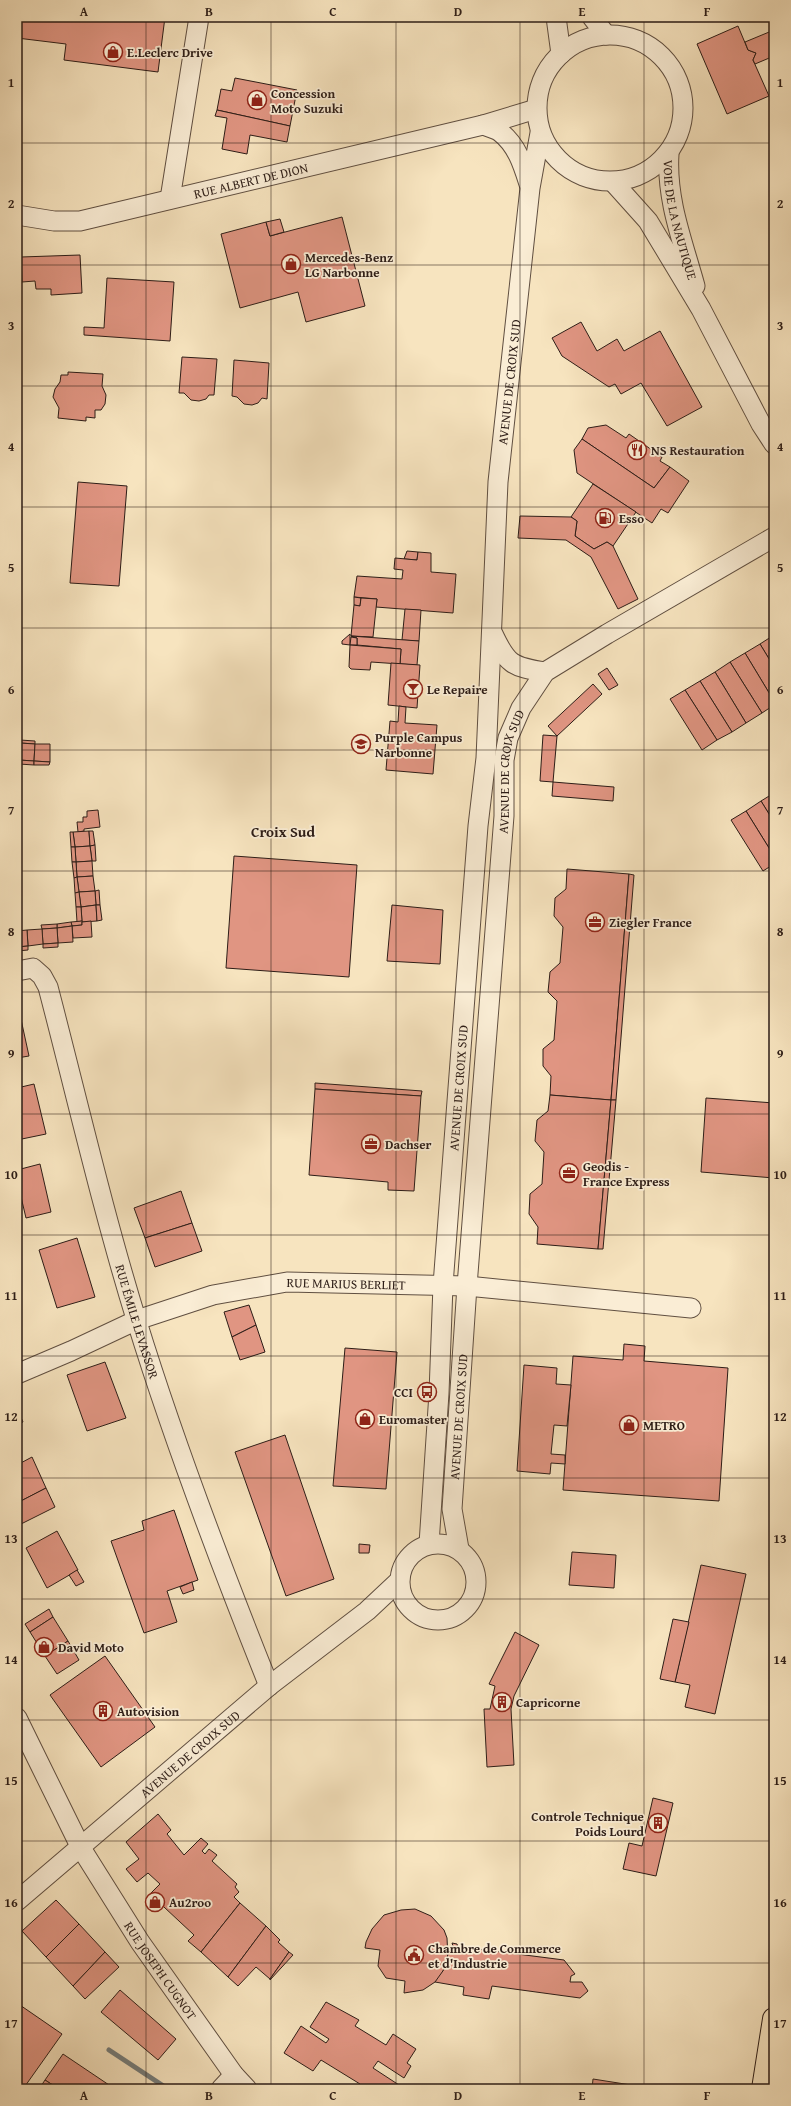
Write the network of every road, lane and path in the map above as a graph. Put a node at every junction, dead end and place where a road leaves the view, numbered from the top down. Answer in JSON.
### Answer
{"nodes":[{"id":1,"x":200,"y":17,"type":"edge"},
{"id":2,"x":556,"y":17,"type":"edge"},
{"id":3,"x":592,"y":17,"type":"edge"},
{"id":4,"x":606,"y":35,"type":"junction"},
{"id":5,"x":561,"y":54,"type":"junction"},
{"id":6,"x":536,"y":109,"type":"junction"},
{"id":7,"x":483,"y":125,"type":"junction"},
{"id":8,"x":540,"y":133,"type":"junction"},
{"id":9,"x":669,"y":154,"type":"junction"},
{"id":10,"x":613,"y":182,"type":"junction"},
{"id":11,"x":530,"y":188,"type":"junction"},
{"id":12,"x":170,"y":198,"type":"junction"},
{"id":13,"x":17,"y":215,"type":"edge"},
{"id":14,"x":701,"y":309,"type":"junction"},
{"id":15,"x":774,"y":444,"type":"edge"},
{"id":16,"x":770,"y":537,"type":"edge"},
{"id":17,"x":492,"y":632,"type":"junction"},
{"id":18,"x":545,"y":672,"type":"junction"},
{"id":19,"x":17,"y":971,"type":"edge"},
{"id":20,"x":443,"y":1285,"type":"junction"},
{"id":21,"x":467,"y":1286,"type":"junction"},
{"id":22,"x":691,"y":1308,"type":"dead end"},
{"id":23,"x":137,"y":1320,"type":"junction"},
{"id":24,"x":17,"y":1374,"type":"edge"},
{"id":25,"x":429,"y":1544,"type":"junction"},
{"id":26,"x":459,"y":1549,"type":"junction"},
{"id":27,"x":399,"y":1580,"type":"junction"},
{"id":28,"x":407,"y":1606,"type":"junction"},
{"id":29,"x":367,"y":1611,"type":"junction"},
{"id":30,"x":269,"y":1686,"type":"junction"},
{"id":31,"x":17,"y":1718,"type":"edge"},
{"id":32,"x":81,"y":1848,"type":"junction"},
{"id":33,"x":17,"y":1901,"type":"edge"},
{"id":34,"x":774,"y":2019,"type":"edge"},
{"id":35,"x":234,"y":2075,"type":"junction"},
{"id":36,"x":221,"y":2089,"type":"edge"},
{"id":37,"x":247,"y":2089,"type":"edge"},
{"id":38,"x":763,"y":2089,"type":"edge"}],
"edges":[{"from":1,"to":12,"type":"street"},
{"from":2,"to":5,"type":"street"},
{"from":3,"to":4,"type":"street"},
{"from":4,"to":5,"type":"street"},
{"from":4,"to":9,"type":"street"},
{"from":5,"to":6,"type":"street"},
{"from":6,"to":7,"type":"street","name":"RUE ALBERT DE DION"},
{"from":6,"to":8,"type":"street"},
{"from":7,"to":11,"type":"street"},
{"from":7,"to":12,"type":"street","name":"RUE ALBERT DE DION"},
{"from":8,"to":10,"type":"street"},
{"from":8,"to":11,"type":"street","name":"AVENUE DE CROIX SUD"},
{"from":9,"to":10,"type":"street"},
{"from":9,"to":14,"type":"street","name":"VOIE DE LA NAUTIQUE"},
{"from":10,"to":14,"type":"street","name":"VOIE DE LA NAUTIQUE"},
{"from":11,"to":17,"type":"street","name":"AVENUE DE CROIX SUD"},
{"from":12,"to":13,"type":"street","name":"RUE ALBERT DE DION"},
{"from":14,"to":15,"type":"street","name":"VOIE DE LA NAUTIQUE"},
{"from":16,"to":18,"type":"street","name":"AVENUE DE CROIX SUD"},
{"from":17,"to":18,"type":"street","name":"AVENUE DE CROIX SUD"},
{"from":17,"to":20,"type":"street","name":"AVENUE DE CROIX SUD"},
{"from":18,"to":21,"type":"street","name":"AVENUE DE CROIX SUD"},
{"from":19,"to":23,"type":"street","name":"RUE ÉMILE LEVASSOR"},
{"from":20,"to":21,"type":"street","name":"RUE MARIUS BERLIET"},
{"from":20,"to":23,"type":"street","name":"RUE MARIUS BERLIET"},
{"from":20,"to":25,"type":"street","name":"AVENUE DE CROIX SUD"},
{"from":21,"to":22,"type":"street","name":"RUE MARIUS BERLIET"},
{"from":21,"to":26,"type":"street","name":"AVENUE DE CROIX SUD"},
{"from":23,"to":24,"type":"street","name":"RUE MARIUS BERLIET"},
{"from":23,"to":30,"type":"street","name":"RUE ÉMILE LEVASSOR"},
{"from":25,"to":26,"type":"street"},
{"from":25,"to":27,"type":"street"},
{"from":26,"to":28,"type":"street"},
{"from":27,"to":28,"type":"street"},
{"from":27,"to":29,"type":"street","name":"AVENUE DE CROIX SUD"},
{"from":28,"to":29,"type":"street","name":"AVENUE DE CROIX SUD"},
{"from":29,"to":30,"type":"street","name":"AVENUE DE CROIX SUD"},
{"from":30,"to":32,"type":"street","name":"AVENUE DE CROIX SUD"},
{"from":31,"to":32,"type":"street","name":"RUE JOSEPH CUGNOT"},
{"from":32,"to":33,"type":"street","name":"AVENUE DE CROIX SUD"},
{"from":32,"to":35,"type":"street","name":"RUE JOSEPH CUGNOT"},
{"from":34,"to":38,"type":"highway"},
{"from":35,"to":36,"type":"street"},
{"from":35,"to":37,"type":"street","name":"RUE JOSEPH CUGNOT"}]}
